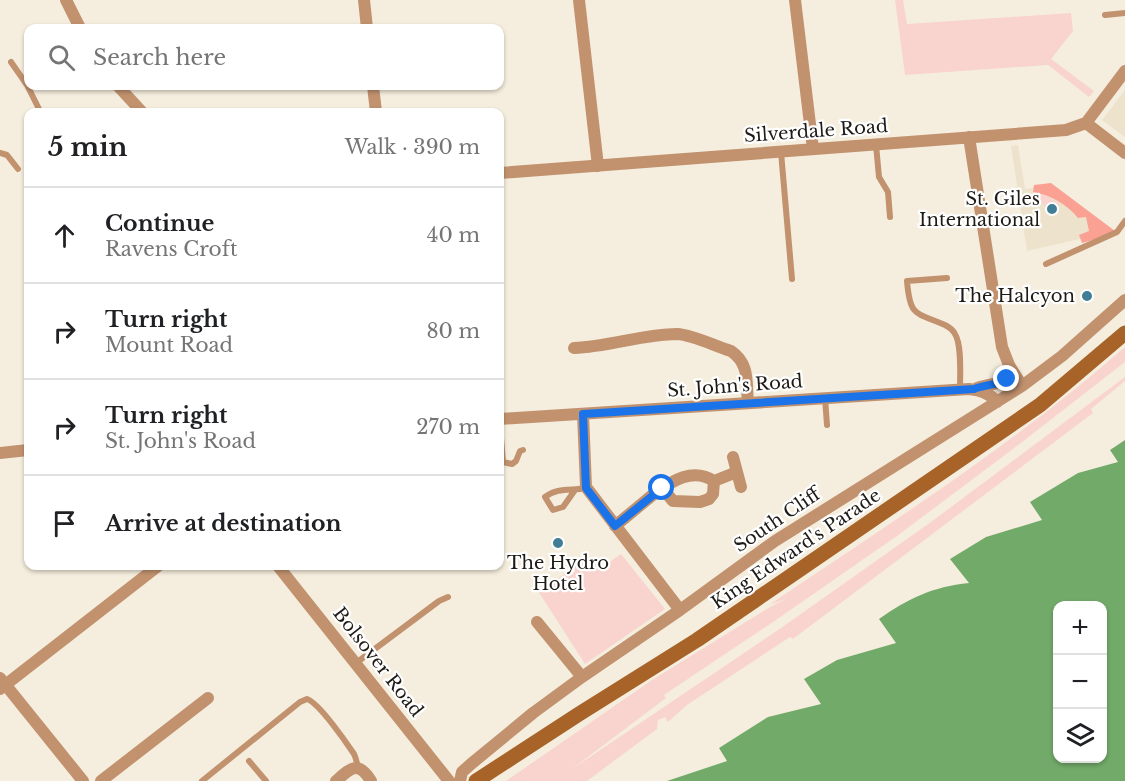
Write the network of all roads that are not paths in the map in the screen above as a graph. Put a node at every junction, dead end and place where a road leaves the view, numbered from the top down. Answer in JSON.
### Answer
{"nodes":[{"id":1,"x":66,"y":0,"type":"edge"},
{"id":2,"x":364,"y":0,"type":"edge"},
{"id":3,"x":579,"y":0,"type":"edge"},
{"id":4,"x":795,"y":0,"type":"edge"},
{"id":5,"x":1125,"y":14,"type":"edge"},
{"id":6,"x":1105,"y":15,"type":"dead end"},
{"id":7,"x":79,"y":24,"type":"edge"},
{"id":8,"x":367,"y":24,"type":"edge"},
{"id":9,"x":11,"y":62,"type":"dead end"},
{"id":10,"x":1125,"y":71,"type":"edge"},
{"id":11,"x":24,"y":79,"type":"edge"},
{"id":12,"x":31,"y":90,"type":"edge"},
{"id":13,"x":123,"y":90,"type":"edge"},
{"id":14,"x":373,"y":90,"type":"edge"},
{"id":15,"x":39,"y":108,"type":"edge"},
{"id":16,"x":138,"y":108,"type":"edge"},
{"id":17,"x":376,"y":108,"type":"edge"},
{"id":18,"x":1086,"y":123,"type":"junction"},
{"id":19,"x":969,"y":137,"type":"junction"},
{"id":20,"x":876,"y":144,"type":"junction"},
{"id":21,"x":813,"y":149,"type":"junction"},
{"id":22,"x":782,"y":151,"type":"junction"},
{"id":23,"x":0,"y":153,"type":"edge"},
{"id":24,"x":1125,"y":153,"type":"edge"},
{"id":25,"x":598,"y":166,"type":"junction"},
{"id":26,"x":18,"y":169,"type":"dead end"},
{"id":27,"x":504,"y":173,"type":"edge"},
{"id":28,"x":890,"y":217,"type":"dead end"},
{"id":29,"x":1125,"y":221,"type":"edge"},
{"id":30,"x":1046,"y":264,"type":"dead end"},
{"id":31,"x":947,"y":278,"type":"dead end"},
{"id":32,"x":792,"y":279,"type":"dead end"},
{"id":33,"x":1125,"y":300,"type":"edge"},
{"id":34,"x":1125,"y":333,"type":"edge"},
{"id":35,"x":574,"y":348,"type":"dead end"},
{"id":36,"x":1009,"y":365,"type":"junction"},
{"id":37,"x":1022,"y":386,"type":"junction"},
{"id":38,"x":960,"y":389,"type":"junction"},
{"id":39,"x":974,"y":389,"type":"junction"},
{"id":40,"x":825,"y":398,"type":"junction"},
{"id":41,"x":998,"y":402,"type":"junction"},
{"id":42,"x":748,"y":403,"type":"junction"},
{"id":43,"x":583,"y":414,"type":"junction"},
{"id":44,"x":504,"y":419,"type":"edge"},
{"id":45,"x":827,"y":425,"type":"dead end"},
{"id":46,"x":24,"y":450,"type":"edge"},
{"id":47,"x":523,"y":450,"type":"dead end"},
{"id":48,"x":0,"y":453,"type":"edge"},
{"id":49,"x":733,"y":457,"type":"dead end"},
{"id":50,"x":504,"y":462,"type":"edge"},
{"id":51,"x":737,"y":472,"type":"junction"},
{"id":52,"x":714,"y":481,"type":"junction"},
{"id":53,"x":741,"y":487,"type":"dead end"},
{"id":54,"x":662,"y":488,"type":"junction"},
{"id":55,"x":581,"y":489,"type":"junction"},
{"id":56,"x":615,"y":526,"type":"junction"},
{"id":57,"x":153,"y":570,"type":"edge"},
{"id":58,"x":281,"y":570,"type":"edge"},
{"id":59,"x":448,"y":597,"type":"dead end"},
{"id":60,"x":680,"y":610,"type":"junction"},
{"id":61,"x":537,"y":622,"type":"dead end"},
{"id":62,"x":356,"y":663,"type":"junction"},
{"id":63,"x":582,"y":677,"type":"junction"},
{"id":64,"x":2,"y":684,"type":"edge"},
{"id":65,"x":208,"y":698,"type":"dead end"},
{"id":66,"x":249,"y":760,"type":"dead end"},
{"id":67,"x":358,"y":768,"type":"junction"},
{"id":68,"x":83,"y":781,"type":"edge"},
{"id":69,"x":101,"y":781,"type":"edge"},
{"id":70,"x":202,"y":781,"type":"edge"},
{"id":71,"x":266,"y":781,"type":"edge"},
{"id":72,"x":336,"y":781,"type":"edge"},
{"id":73,"x":371,"y":781,"type":"edge"},
{"id":74,"x":449,"y":781,"type":"edge"},
{"id":75,"x":460,"y":781,"type":"edge"},
{"id":76,"x":476,"y":781,"type":"edge"}],
"edges":[{"from":1,"to":7,"type":"street"},
{"from":2,"to":8,"type":"street"},
{"from":3,"to":25,"type":"street"},
{"from":4,"to":21,"type":"street"},
{"from":5,"to":6,"type":"lane"},
{"from":9,"to":11,"type":"lane"},
{"from":10,"to":18,"type":"street"},
{"from":12,"to":15,"type":"lane"},
{"from":13,"to":16,"type":"street"},
{"from":14,"to":17,"type":"street"},
{"from":18,"to":19,"type":"street","name":"Silverdale Road"},
{"from":18,"to":24,"type":"street"},
{"from":19,"to":20,"type":"street","name":"Silverdale Road"},
{"from":19,"to":36,"type":"street"},
{"from":20,"to":21,"type":"street","name":"Silverdale Road"},
{"from":20,"to":28,"type":"lane"},
{"from":21,"to":22,"type":"street","name":"Silverdale Road"},
{"from":22,"to":25,"type":"street","name":"Silverdale Road"},
{"from":22,"to":32,"type":"lane"},
{"from":23,"to":26,"type":"lane"},
{"from":25,"to":27,"type":"street","name":"Silverdale Road"},
{"from":29,"to":30,"type":"lane"},
{"from":31,"to":38,"type":"lane"},
{"from":33,"to":37,"type":"street","name":"South Cliff"},
{"from":34,"to":76,"type":"main road","name":"King Edward's Parade"},
{"from":35,"to":42,"type":"street"},
{"from":36,"to":37,"type":"street"},
{"from":36,"to":39,"type":"street","name":"St. John's Road"},
{"from":37,"to":41,"type":"street","name":"South Cliff"},
{"from":38,"to":39,"type":"street","name":"St. John's Road"},
{"from":38,"to":40,"type":"street","name":"St. John's Road"},
{"from":39,"to":41,"type":"street","name":"St. John's Road"},
{"from":40,"to":42,"type":"street","name":"St. John's Road"},
{"from":40,"to":45,"type":"lane"},
{"from":41,"to":60,"type":"street","name":"South Cliff"},
{"from":42,"to":43,"type":"street","name":"St. John's Road"},
{"from":43,"to":44,"type":"street","name":"St. John's Road"},
{"from":43,"to":55,"type":"street"},
{"from":46,"to":48,"type":"street"},
{"from":47,"to":50,"type":"lane"},
{"from":49,"to":51,"type":"street"},
{"from":51,"to":52,"type":"street"},
{"from":51,"to":53,"type":"street"},
{"from":52,"to":54,"type":"street"},
{"from":52,"to":54,"type":"street"},
{"from":54,"to":56,"type":"street"},
{"from":55,"to":55,"type":"lane"},
{"from":55,"to":56,"type":"street"},
{"from":56,"to":60,"type":"street"},
{"from":57,"to":64,"type":"street"},
{"from":58,"to":62,"type":"street","name":"Bolsover Road"},
{"from":59,"to":62,"type":"lane"},
{"from":60,"to":63,"type":"street","name":"South Cliff"},
{"from":61,"to":63,"type":"street"},
{"from":62,"to":74,"type":"street","name":"Bolsover Road"},
{"from":63,"to":75,"type":"street","name":"South Cliff"},
{"from":64,"to":68,"type":"street"},
{"from":65,"to":69,"type":"street"},
{"from":66,"to":71,"type":"lane"},
{"from":67,"to":70,"type":"lane"},
{"from":67,"to":72,"type":"street"},
{"from":67,"to":73,"type":"street"}]}
